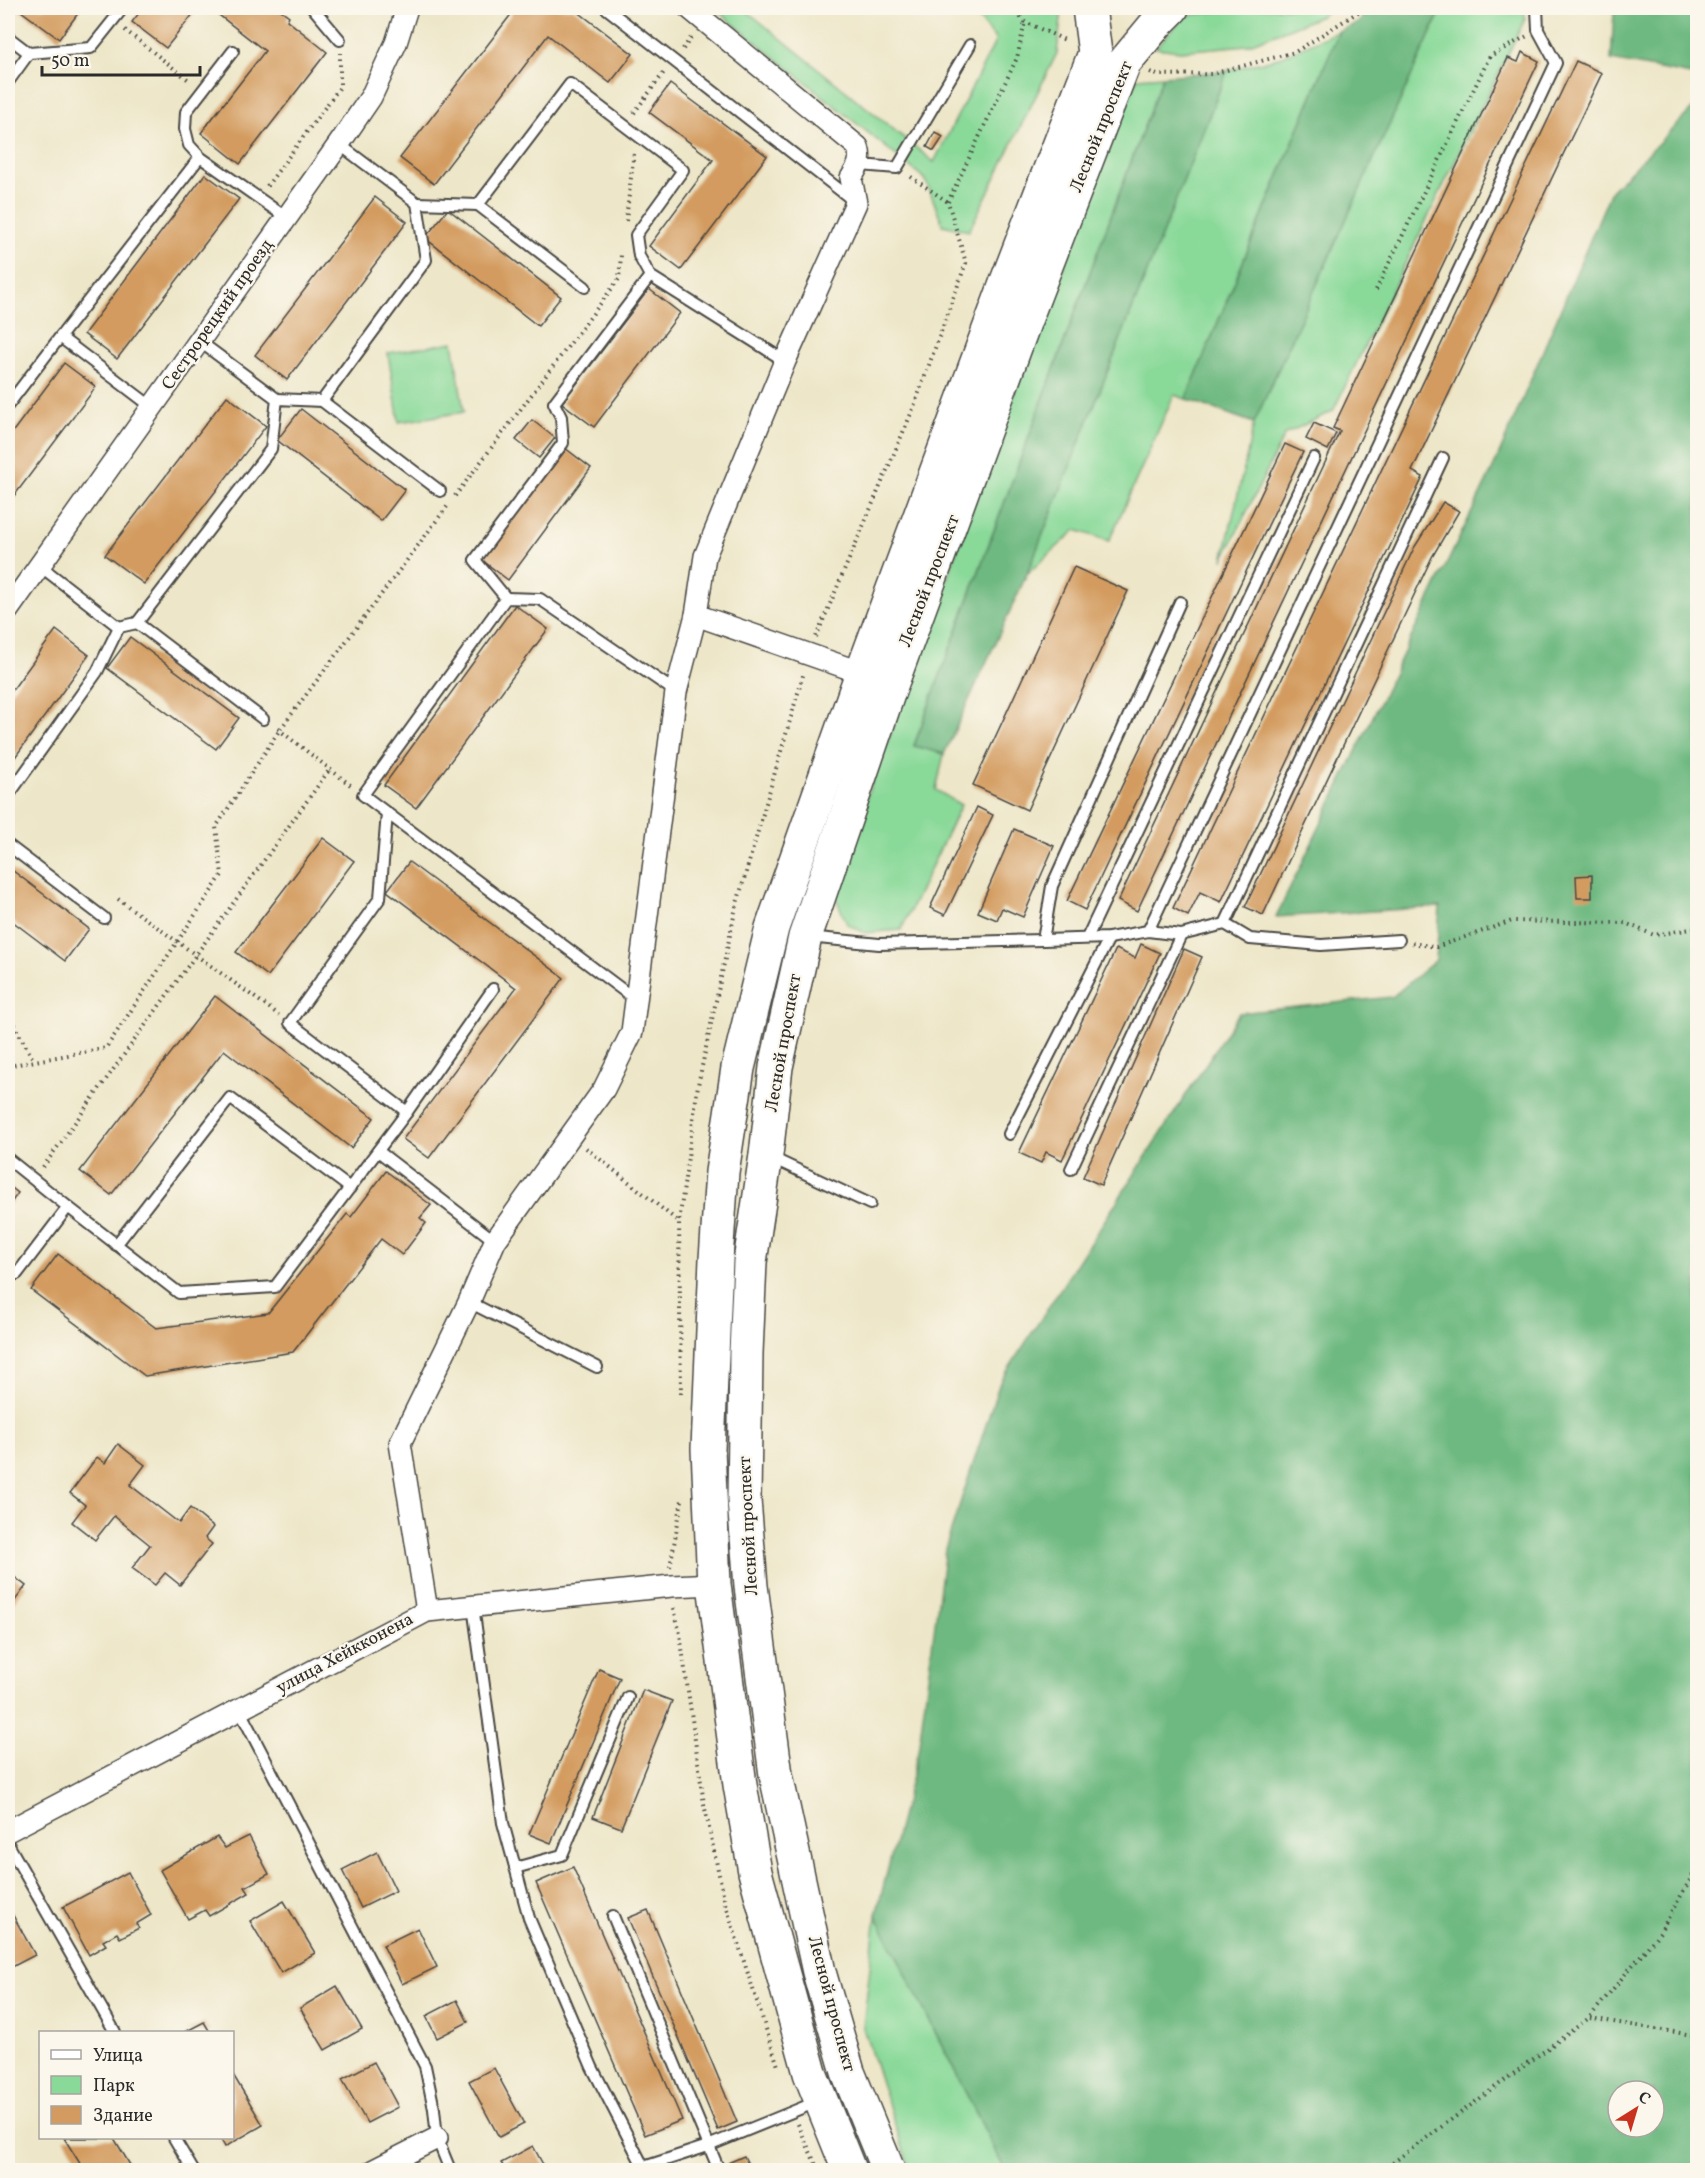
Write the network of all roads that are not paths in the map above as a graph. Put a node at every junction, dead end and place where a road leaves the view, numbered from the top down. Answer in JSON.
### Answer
{"nodes":[{"id":1,"x":123,"y":8,"type":"edge"},
{"id":2,"x":313,"y":8,"type":"edge"},
{"id":3,"x":407,"y":8,"type":"edge"},
{"id":4,"x":606,"y":8,"type":"edge"},
{"id":5,"x":1089,"y":8,"type":"edge"},
{"id":6,"x":1172,"y":8,"type":"edge"},
{"id":7,"x":1537,"y":8,"type":"edge"},
{"id":8,"x":697,"y":14,"type":"edge"},
{"id":9,"x":8,"y":37,"type":"edge"},
{"id":10,"x":340,"y":40,"type":"road end"},
{"id":11,"x":970,"y":45,"type":"dead end"},
{"id":12,"x":233,"y":51,"type":"dead end"},
{"id":13,"x":29,"y":53,"type":"junction"},
{"id":14,"x":1109,"y":58,"type":"junction"},
{"id":15,"x":8,"y":82,"type":"edge"},
{"id":16,"x":339,"y":144,"type":"junction"},
{"id":17,"x":200,"y":157,"type":"junction"},
{"id":18,"x":860,"y":165,"type":"junction"},
{"id":19,"x":417,"y":203,"type":"junction"},
{"id":20,"x":856,"y":203,"type":"junction"},
{"id":21,"x":478,"y":205,"type":"junction"},
{"id":22,"x":287,"y":218,"type":"junction"},
{"id":23,"x":650,"y":276,"type":"junction"},
{"id":24,"x":585,"y":287,"type":"dead end"},
{"id":25,"x":60,"y":337,"type":"junction"},
{"id":26,"x":199,"y":341,"type":"junction"},
{"id":27,"x":785,"y":361,"type":"junction"},
{"id":28,"x":277,"y":399,"type":"junction"},
{"id":29,"x":322,"y":401,"type":"junction"},
{"id":30,"x":8,"y":405,"type":"edge"},
{"id":31,"x":152,"y":407,"type":"junction"},
{"id":32,"x":1314,"y":458,"type":"dead end"},
{"id":33,"x":1443,"y":458,"type":"dead end"},
{"id":34,"x":440,"y":491,"type":"dead end"},
{"id":35,"x":39,"y":565,"type":"junction"},
{"id":36,"x":506,"y":598,"type":"junction"},
{"id":37,"x":10,"y":599,"type":"edge"},
{"id":38,"x":1180,"y":602,"type":"dead end"},
{"id":39,"x":696,"y":615,"type":"junction"},
{"id":40,"x":137,"y":623,"type":"junction"},
{"id":41,"x":119,"y":627,"type":"junction"},
{"id":42,"x":862,"y":673,"type":"junction"},
{"id":43,"x":676,"y":692,"type":"junction"},
{"id":44,"x":263,"y":718,"type":"road end"},
{"id":45,"x":8,"y":796,"type":"edge"},
{"id":46,"x":387,"y":813,"type":"junction"},
{"id":47,"x":8,"y":845,"type":"edge"},
{"id":48,"x":104,"y":918,"type":"dead end"},
{"id":49,"x":1225,"y":924,"type":"junction"},
{"id":50,"x":772,"y":928,"type":"junction"},
{"id":51,"x":1148,"y":931,"type":"junction"},
{"id":52,"x":1181,"y":936,"type":"junction"},
{"id":53,"x":805,"y":937,"type":"junction"},
{"id":54,"x":1087,"y":938,"type":"junction"},
{"id":55,"x":1109,"y":938,"type":"junction"},
{"id":56,"x":1043,"y":940,"type":"junction"},
{"id":57,"x":1399,"y":940,"type":"road end"},
{"id":58,"x":493,"y":989,"type":"dead end"},
{"id":59,"x":636,"y":1000,"type":"junction"},
{"id":60,"x":407,"y":1112,"type":"junction"},
{"id":61,"x":1009,"y":1134,"type":"dead end"},
{"id":62,"x":378,"y":1151,"type":"junction"},
{"id":63,"x":766,"y":1155,"type":"junction"},
{"id":64,"x":8,"y":1159,"type":"edge"},
{"id":65,"x":1071,"y":1169,"type":"dead end"},
{"id":66,"x":350,"y":1188,"type":"junction"},
{"id":67,"x":870,"y":1204,"type":"dead end"},
{"id":68,"x":68,"y":1207,"type":"junction"},
{"id":69,"x":495,"y":1241,"type":"junction"},
{"id":70,"x":116,"y":1245,"type":"junction"},
{"id":71,"x":8,"y":1267,"type":"edge"},
{"id":72,"x":469,"y":1302,"type":"junction"},
{"id":73,"x":597,"y":1367,"type":"dead end"},
{"id":74,"x":714,"y":1584,"type":"junction"},
{"id":75,"x":473,"y":1606,"type":"junction"},
{"id":76,"x":427,"y":1611,"type":"junction"},
{"id":77,"x":628,"y":1697,"type":"dead end"},
{"id":78,"x":239,"y":1709,"type":"junction"},
{"id":79,"x":8,"y":1831,"type":"edge"},
{"id":80,"x":8,"y":1844,"type":"edge"},
{"id":81,"x":515,"y":1868,"type":"junction"},
{"id":82,"x":613,"y":1916,"type":"dead end"},
{"id":83,"x":114,"y":2031,"type":"edge"},
{"id":84,"x":819,"y":2100,"type":"junction"},
{"id":85,"x":437,"y":2138,"type":"junction"},
{"id":86,"x":175,"y":2139,"type":"edge"},
{"id":87,"x":708,"y":2146,"type":"junction"},
{"id":88,"x":645,"y":2169,"type":"edge"},
{"id":89,"x":193,"y":2170,"type":"edge"},
{"id":90,"x":374,"y":2170,"type":"edge"},
{"id":91,"x":450,"y":2170,"type":"edge"},
{"id":92,"x":719,"y":2170,"type":"edge"},
{"id":93,"x":849,"y":2170,"type":"edge"},
{"id":94,"x":888,"y":2170,"type":"edge"}],
"edges":[{"from":1,"to":13,"type":"lane"},
{"from":2,"to":10,"type":"lane"},
{"from":3,"to":16,"type":"street","name":"Сестрорецкий проезд"},
{"from":4,"to":20,"type":"lane"},
{"from":5,"to":14,"type":"main road","name":"Лесной проспект"},
{"from":6,"to":14,"type":"main road","name":"Лесной проспект"},
{"from":7,"to":51,"type":"lane"},
{"from":8,"to":18,"type":"street"},
{"from":9,"to":13,"type":"lane"},
{"from":11,"to":18,"type":"lane"},
{"from":12,"to":17,"type":"lane"},
{"from":13,"to":15,"type":"lane"},
{"from":14,"to":42,"type":"main road","name":"Лесной проспект"},
{"from":14,"to":53,"type":"main road","name":"Лесной проспект"},
{"from":16,"to":19,"type":"lane"},
{"from":16,"to":22,"type":"street","name":"Сестрорецкий проезд"},
{"from":17,"to":22,"type":"lane"},
{"from":17,"to":25,"type":"lane"},
{"from":18,"to":20,"type":"street"},
{"from":19,"to":21,"type":"lane"},
{"from":19,"to":29,"type":"lane"},
{"from":20,"to":27,"type":"street"},
{"from":21,"to":23,"type":"lane"},
{"from":21,"to":24,"type":"lane"},
{"from":22,"to":26,"type":"street","name":"Сестрорецкий проезд"},
{"from":23,"to":27,"type":"lane"},
{"from":23,"to":36,"type":"lane"},
{"from":25,"to":30,"type":"lane"},
{"from":25,"to":31,"type":"lane"},
{"from":26,"to":28,"type":"lane"},
{"from":26,"to":31,"type":"street","name":"Сестрорецкий проезд"},
{"from":27,"to":39,"type":"street"},
{"from":28,"to":29,"type":"lane"},
{"from":28,"to":40,"type":"lane"},
{"from":29,"to":34,"type":"lane"},
{"from":31,"to":35,"type":"street","name":"Сестрорецкий проезд"},
{"from":32,"to":54,"type":"lane"},
{"from":33,"to":49,"type":"lane"},
{"from":35,"to":37,"type":"street","name":"Сестрорецкий проезд"},
{"from":35,"to":41,"type":"lane"},
{"from":36,"to":43,"type":"lane"},
{"from":36,"to":46,"type":"lane"},
{"from":38,"to":56,"type":"lane"},
{"from":39,"to":42,"type":"street"},
{"from":39,"to":43,"type":"street"},
{"from":40,"to":41,"type":"lane"},
{"from":40,"to":44,"type":"lane"},
{"from":41,"to":45,"type":"lane"},
{"from":42,"to":50,"type":"main road","name":"Лесной проспект"},
{"from":43,"to":59,"type":"street"},
{"from":46,"to":59,"type":"lane"},
{"from":46,"to":60,"type":"lane"},
{"from":47,"to":48,"type":"lane"},
{"from":49,"to":52,"type":"lane"},
{"from":49,"to":57,"type":"lane"},
{"from":50,"to":53,"type":"main road"},
{"from":50,"to":74,"type":"main road","name":"Лесной проспект"},
{"from":51,"to":52,"type":"lane"},
{"from":51,"to":55,"type":"lane"},
{"from":52,"to":65,"type":"lane"},
{"from":53,"to":56,"type":"lane"},
{"from":53,"to":63,"type":"main road","name":"Лесной проспект"},
{"from":54,"to":55,"type":"lane"},
{"from":54,"to":56,"type":"lane"},
{"from":55,"to":61,"type":"lane"},
{"from":58,"to":60,"type":"lane"},
{"from":59,"to":69,"type":"street"},
{"from":60,"to":62,"type":"lane"},
{"from":62,"to":66,"type":"lane"},
{"from":62,"to":69,"type":"lane"},
{"from":63,"to":67,"type":"lane"},
{"from":63,"to":94,"type":"main road","name":"Лесной проспект"},
{"from":64,"to":68,"type":"lane"},
{"from":66,"to":70,"type":"lane"},
{"from":66,"to":70,"type":"lane"},
{"from":68,"to":70,"type":"lane"},
{"from":68,"to":71,"type":"lane"},
{"from":69,"to":72,"type":"street"},
{"from":72,"to":73,"type":"lane"},
{"from":72,"to":76,"type":"street"},
{"from":74,"to":75,"type":"street","name":"улица Хейкконена"},
{"from":74,"to":84,"type":"main road","name":"Лесной проспект"},
{"from":75,"to":76,"type":"street","name":"улица Хейкконена"},
{"from":75,"to":81,"type":"lane"},
{"from":76,"to":78,"type":"street","name":"улица Хейкконена"},
{"from":77,"to":81,"type":"lane"},
{"from":78,"to":79,"type":"street","name":"улица Хейкконена"},
{"from":78,"to":85,"type":"lane"},
{"from":80,"to":83,"type":"lane"},
{"from":81,"to":88,"type":"lane"},
{"from":82,"to":87,"type":"lane"},
{"from":84,"to":87,"type":"lane"},
{"from":84,"to":93,"type":"main road","name":"Лесной проспект"},
{"from":85,"to":90,"type":"street"},
{"from":85,"to":91,"type":"lane"},
{"from":86,"to":89,"type":"lane"},
{"from":87,"to":88,"type":"lane"},
{"from":87,"to":92,"type":"lane"}]}
